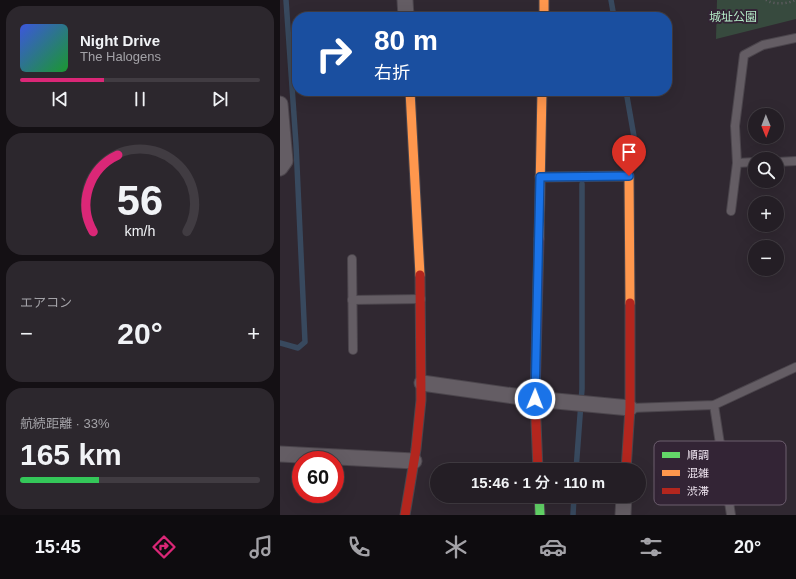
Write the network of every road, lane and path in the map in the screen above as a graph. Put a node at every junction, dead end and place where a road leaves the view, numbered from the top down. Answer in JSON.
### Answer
{"nodes":[{"id":1,"x":405,"y":0,"type":"edge"},
{"id":2,"x":544,"y":0,"type":"edge"},
{"id":3,"x":766,"y":0,"type":"edge"},
{"id":4,"x":796,"y":0,"type":"edge"},
{"id":5,"x":406,"y":12,"type":"edge"},
{"id":6,"x":544,"y":12,"type":"edge"},
{"id":7,"x":796,"y":38,"type":"edge"},
{"id":8,"x":410,"y":96,"type":"edge"},
{"id":9,"x":542,"y":96,"type":"edge"},
{"id":10,"x":280,"y":104,"type":"edge"},
{"id":11,"x":796,"y":161,"type":"edge"},
{"id":12,"x":748,"y":162,"type":"edge"},
{"id":13,"x":784,"y":162,"type":"edge"},
{"id":14,"x":737,"y":163,"type":"junction"},
{"id":15,"x":280,"y":168,"type":"edge"},
{"id":16,"x":540,"y":177,"type":"junction"},
{"id":17,"x":731,"y":211,"type":"dead end"},
{"id":18,"x":352,"y":259,"type":"dead end"},
{"id":19,"x":422,"y":299,"type":"junction"},
{"id":20,"x":352,"y":300,"type":"junction"},
{"id":21,"x":353,"y":350,"type":"dead end"},
{"id":22,"x":796,"y":367,"type":"edge"},
{"id":23,"x":422,"y":383,"type":"junction"},
{"id":24,"x":535,"y":399,"type":"junction"},
{"id":25,"x":714,"y":406,"type":"junction"},
{"id":26,"x":630,"y":408,"type":"junction"},
{"id":27,"x":719,"y":441,"type":"edge"},
{"id":28,"x":280,"y":454,"type":"edge"},
{"id":29,"x":414,"y":461,"type":"junction"},
{"id":30,"x":538,"y":463,"type":"edge"},
{"id":31,"x":626,"y":463,"type":"edge"},
{"id":32,"x":539,"y":503,"type":"edge"},
{"id":33,"x":624,"y":503,"type":"edge"},
{"id":34,"x":729,"y":505,"type":"edge"},
{"id":35,"x":405,"y":515,"type":"edge"},
{"id":36,"x":540,"y":515,"type":"edge"},
{"id":37,"x":623,"y":515,"type":"edge"},
{"id":38,"x":731,"y":515,"type":"edge"}],
"edges":[{"from":1,"to":5,"type":"street"},
{"from":2,"to":6,"type":"street"},
{"from":3,"to":4,"type":"path"},
{"from":7,"to":14,"type":"lane"},
{"from":8,"to":19,"type":"street"},
{"from":9,"to":16,"type":"street"},
{"from":10,"to":15,"type":"street"},
{"from":11,"to":13,"type":"lane"},
{"from":12,"to":14,"type":"lane"},
{"from":14,"to":17,"type":"lane"},
{"from":16,"to":24,"type":"street"},
{"from":16,"to":26,"type":"street"},
{"from":18,"to":20,"type":"lane"},
{"from":19,"to":20,"type":"lane"},
{"from":19,"to":23,"type":"street"},
{"from":20,"to":21,"type":"lane"},
{"from":22,"to":25,"type":"lane"},
{"from":23,"to":24,"type":"street"},
{"from":23,"to":29,"type":"street"},
{"from":24,"to":26,"type":"street"},
{"from":24,"to":30,"type":"street"},
{"from":25,"to":26,"type":"lane"},
{"from":25,"to":27,"type":"lane"},
{"from":26,"to":31,"type":"street"},
{"from":28,"to":29,"type":"street"},
{"from":29,"to":35,"type":"street"},
{"from":32,"to":36,"type":"street"},
{"from":33,"to":37,"type":"street"},
{"from":34,"to":38,"type":"lane"}]}
